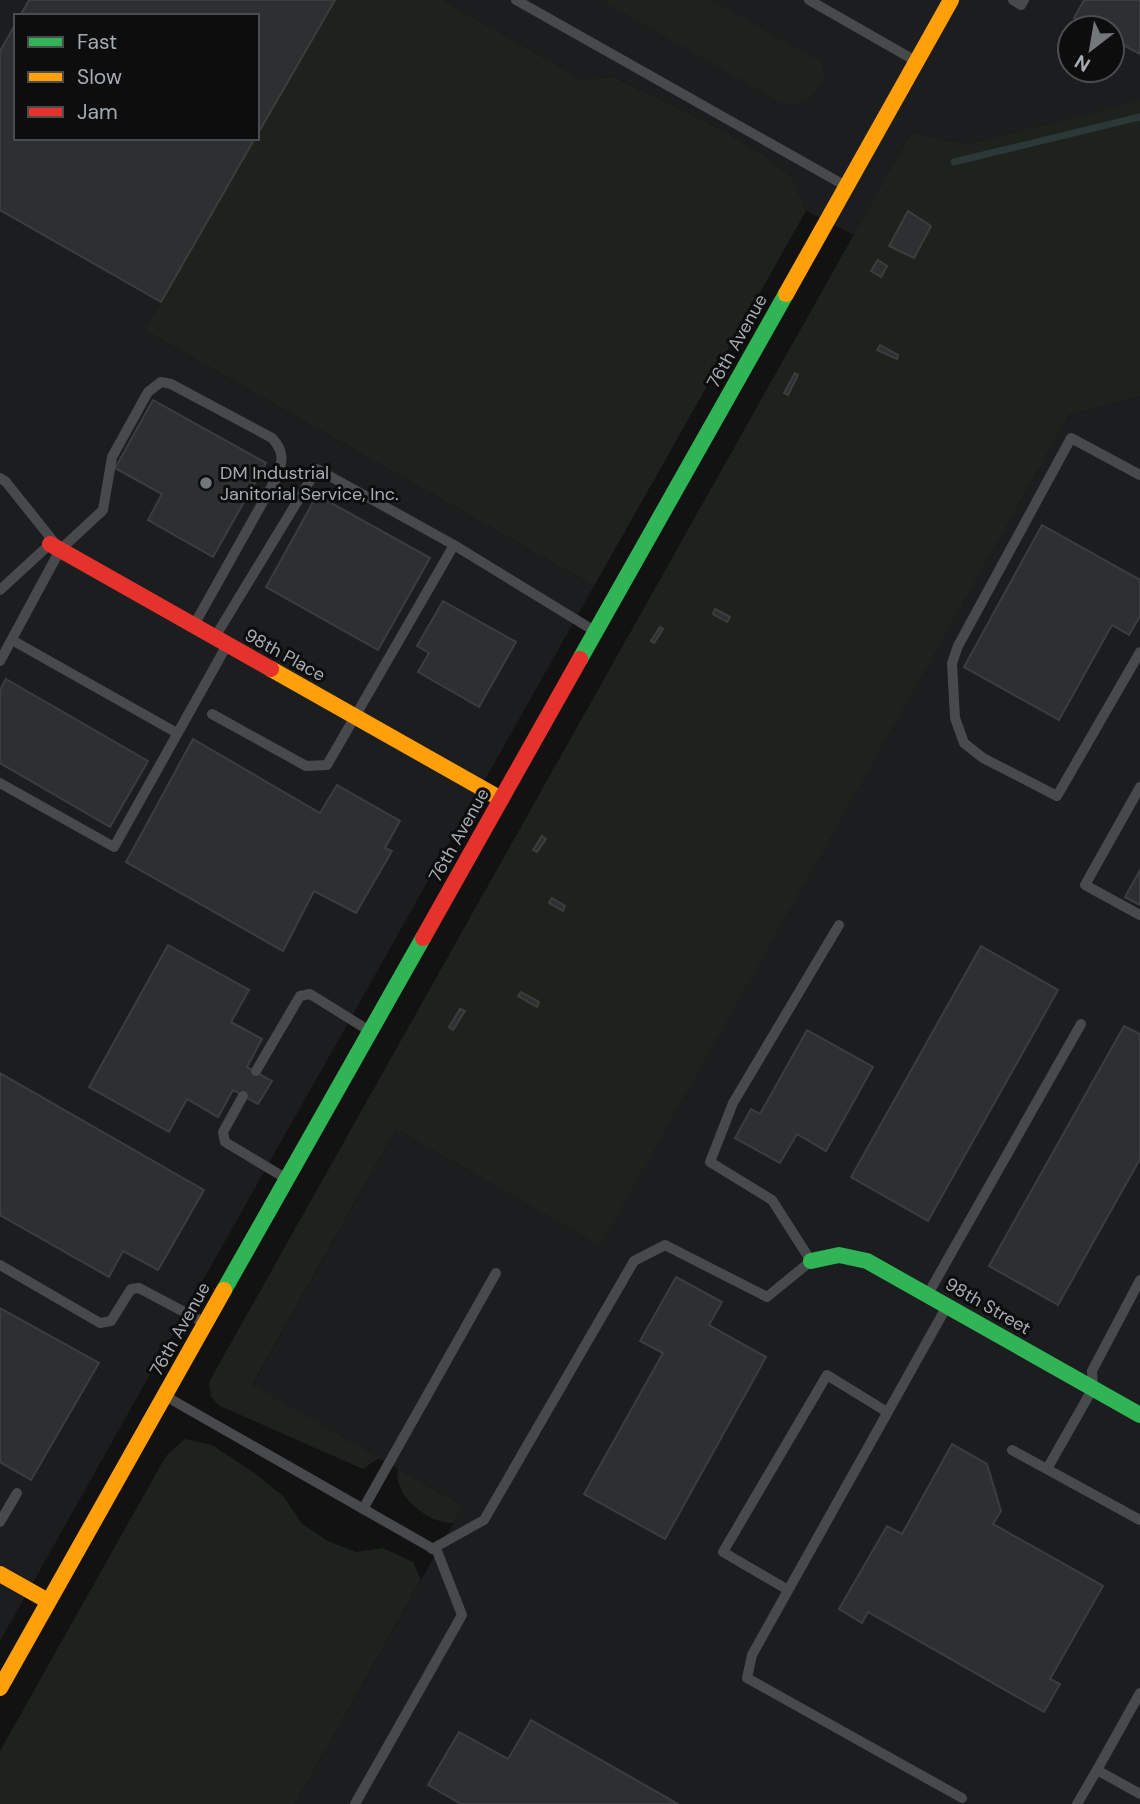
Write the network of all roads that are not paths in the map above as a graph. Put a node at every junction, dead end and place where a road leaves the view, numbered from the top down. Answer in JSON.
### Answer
{"nodes":[{"id":1,"x":516,"y":0,"type":"edge"},
{"id":2,"x":809,"y":0,"type":"edge"},
{"id":3,"x":951,"y":0,"type":"edge"},
{"id":4,"x":1013,"y":0,"type":"edge"},
{"id":5,"x":1024,"y":0,"type":"edge"},
{"id":6,"x":917,"y":61,"type":"junction"},
{"id":7,"x":846,"y":186,"type":"junction"},
{"id":8,"x":1140,"y":475,"type":"edge"},
{"id":9,"x":0,"y":478,"type":"edge"},
{"id":10,"x":454,"y":545,"type":"junction"},
{"id":11,"x":55,"y":547,"type":"junction"},
{"id":12,"x":0,"y":590,"type":"edge"},
{"id":13,"x":194,"y":625,"type":"junction"},
{"id":14,"x":595,"y":632,"type":"junction"},
{"id":15,"x":12,"y":640,"type":"junction"},
{"id":16,"x":221,"y":641,"type":"junction"},
{"id":17,"x":1140,"y":652,"type":"edge"},
{"id":18,"x":0,"y":661,"type":"edge"},
{"id":19,"x":212,"y":714,"type":"dead end"},
{"id":20,"x":354,"y":716,"type":"junction"},
{"id":21,"x":177,"y":733,"type":"junction"},
{"id":22,"x":0,"y":783,"type":"edge"},
{"id":23,"x":1140,"y":787,"type":"edge"},
{"id":24,"x":501,"y":799,"type":"junction"},
{"id":25,"x":1140,"y":915,"type":"edge"},
{"id":26,"x":839,"y":925,"type":"dead end"},
{"id":27,"x":1080,"y":1024,"type":"dead end"},
{"id":28,"x":370,"y":1031,"type":"junction"},
{"id":29,"x":256,"y":1071,"type":"dead end"},
{"id":30,"x":243,"y":1096,"type":"dead end"},
{"id":31,"x":287,"y":1179,"type":"junction"},
{"id":32,"x":811,"y":1261,"type":"junction"},
{"id":33,"x":0,"y":1265,"type":"edge"},
{"id":34,"x":496,"y":1273,"type":"dead end"},
{"id":35,"x":1140,"y":1280,"type":"edge"},
{"id":36,"x":928,"y":1294,"type":"junction"},
{"id":37,"x":947,"y":1305,"type":"junction"},
{"id":38,"x":205,"y":1323,"type":"junction"},
{"id":39,"x":1093,"y":1388,"type":"junction"},
{"id":40,"x":164,"y":1396,"type":"junction"},
{"id":41,"x":887,"y":1412,"type":"junction"},
{"id":42,"x":1140,"y":1415,"type":"edge"},
{"id":43,"x":1012,"y":1450,"type":"dead end"},
{"id":44,"x":1047,"y":1469,"type":"junction"},
{"id":45,"x":17,"y":1493,"type":"dead end"},
{"id":46,"x":363,"y":1509,"type":"junction"},
{"id":47,"x":1140,"y":1520,"type":"edge"},
{"id":48,"x":0,"y":1522,"type":"edge"},
{"id":49,"x":432,"y":1549,"type":"junction"},
{"id":50,"x":0,"y":1574,"type":"edge"},
{"id":51,"x":788,"y":1590,"type":"junction"},
{"id":52,"x":48,"y":1601,"type":"junction"},
{"id":53,"x":0,"y":1688,"type":"edge"},
{"id":54,"x":1140,"y":1693,"type":"edge"},
{"id":55,"x":1097,"y":1770,"type":"junction"},
{"id":56,"x":1140,"y":1794,"type":"edge"},
{"id":57,"x":962,"y":1798,"type":"dead end"},
{"id":58,"x":355,"y":1804,"type":"edge"},
{"id":59,"x":1077,"y":1804,"type":"edge"}],
"edges":[{"from":1,"to":7,"type":"lane"},
{"from":2,"to":6,"type":"lane"},
{"from":3,"to":6,"type":"street","name":"76th Avenue"},
{"from":4,"to":5,"type":"lane"},
{"from":6,"to":7,"type":"street","name":"76th Avenue"},
{"from":7,"to":14,"type":"street","name":"76th Avenue"},
{"from":8,"to":17,"type":"lane"},
{"from":9,"to":11,"type":"lane"},
{"from":10,"to":14,"type":"lane"},
{"from":10,"to":16,"type":"lane"},
{"from":10,"to":20,"type":"lane"},
{"from":11,"to":12,"type":"lane"},
{"from":11,"to":13,"type":"street","name":"98th Place"},
{"from":11,"to":13,"type":"lane"},
{"from":11,"to":15,"type":"lane"},
{"from":13,"to":16,"type":"street","name":"98th Place"},
{"from":14,"to":24,"type":"street","name":"76th Avenue"},
{"from":15,"to":18,"type":"lane"},
{"from":15,"to":21,"type":"lane"},
{"from":16,"to":20,"type":"street","name":"98th Place"},
{"from":16,"to":21,"type":"lane"},
{"from":19,"to":20,"type":"lane"},
{"from":20,"to":24,"type":"street","name":"98th Place"},
{"from":21,"to":22,"type":"lane"},
{"from":23,"to":25,"type":"lane"},
{"from":24,"to":28,"type":"street","name":"76th Avenue"},
{"from":26,"to":32,"type":"lane"},
{"from":27,"to":36,"type":"lane"},
{"from":28,"to":29,"type":"lane"},
{"from":28,"to":31,"type":"street","name":"76th Avenue"},
{"from":30,"to":31,"type":"lane"},
{"from":31,"to":38,"type":"street","name":"76th Avenue"},
{"from":32,"to":36,"type":"street","name":"98th Street"},
{"from":32,"to":49,"type":"lane"},
{"from":33,"to":38,"type":"lane"},
{"from":34,"to":46,"type":"lane"},
{"from":35,"to":39,"type":"lane"},
{"from":36,"to":37,"type":"street","name":"98th Street"},
{"from":37,"to":39,"type":"street","name":"98th Street"},
{"from":37,"to":41,"type":"lane"},
{"from":38,"to":40,"type":"street","name":"76th Avenue"},
{"from":39,"to":42,"type":"street","name":"98th Street"},
{"from":39,"to":44,"type":"lane"},
{"from":40,"to":46,"type":"lane"},
{"from":40,"to":52,"type":"street","name":"76th Avenue"},
{"from":41,"to":51,"type":"lane"},
{"from":41,"to":51,"type":"lane"},
{"from":43,"to":44,"type":"lane"},
{"from":44,"to":47,"type":"lane"},
{"from":45,"to":48,"type":"lane"},
{"from":46,"to":49,"type":"lane"},
{"from":49,"to":58,"type":"lane"},
{"from":50,"to":52,"type":"street"},
{"from":51,"to":57,"type":"lane"},
{"from":52,"to":53,"type":"street","name":"76th Avenue"},
{"from":54,"to":55,"type":"lane"},
{"from":55,"to":56,"type":"lane"},
{"from":55,"to":59,"type":"lane"}]}
